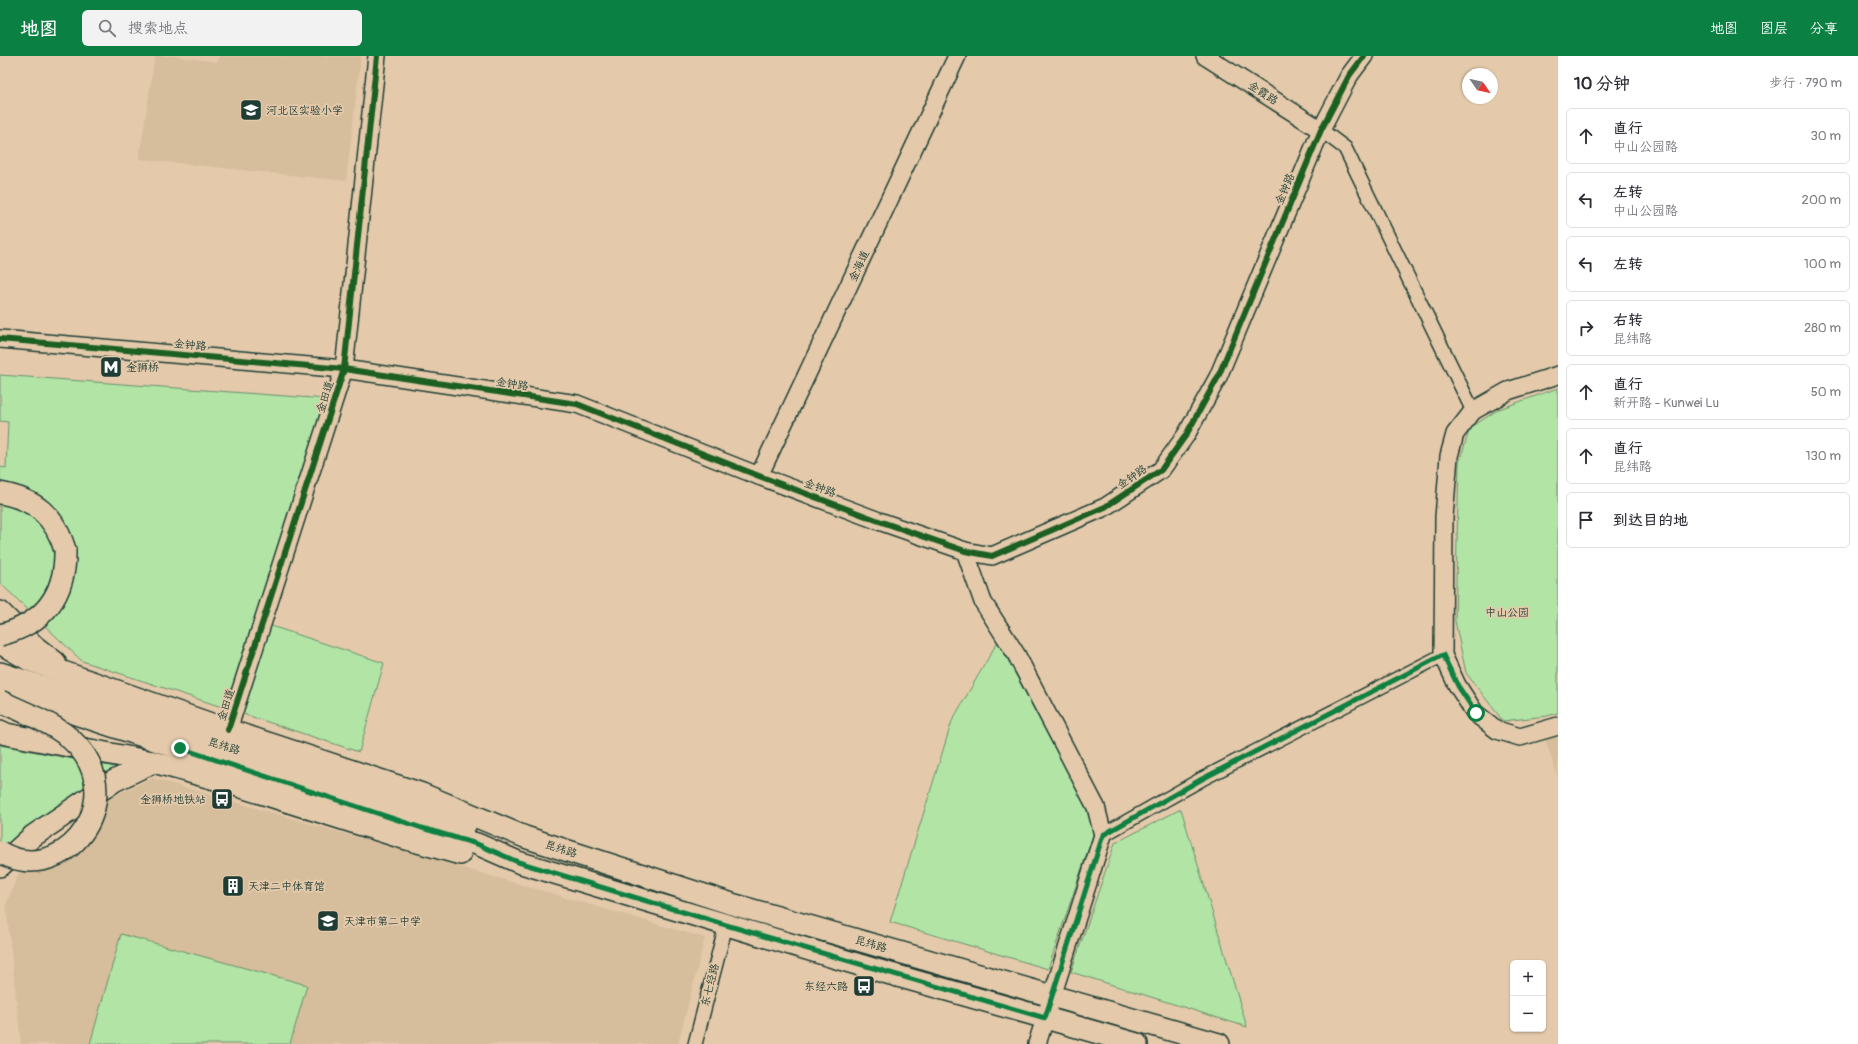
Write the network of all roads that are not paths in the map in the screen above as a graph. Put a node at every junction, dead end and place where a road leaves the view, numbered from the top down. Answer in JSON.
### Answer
{"nodes":[{"id":1,"x":377,"y":56,"type":"edge"},
{"id":2,"x":957,"y":56,"type":"edge"},
{"id":3,"x":1205,"y":56,"type":"edge"},
{"id":4,"x":1364,"y":56,"type":"edge"},
{"id":5,"x":1321,"y":130,"type":"junction"},
{"id":6,"x":0,"y":339,"type":"edge"},
{"id":7,"x":344,"y":369,"type":"junction"},
{"id":8,"x":1558,"y":375,"type":"edge"},
{"id":9,"x":1473,"y":411,"type":"junction"},
{"id":10,"x":759,"y":476,"type":"junction"},
{"id":11,"x":0,"y":493,"type":"edge"},
{"id":12,"x":965,"y":551,"type":"junction"},
{"id":13,"x":0,"y":612,"type":"edge"},
{"id":14,"x":0,"y":635,"type":"edge"},
{"id":15,"x":0,"y":643,"type":"edge"},
{"id":16,"x":1443,"y":655,"type":"junction"},
{"id":17,"x":0,"y":673,"type":"edge"},
{"id":18,"x":73,"y":675,"type":"junction"},
{"id":19,"x":0,"y":689,"type":"edge"},
{"id":20,"x":0,"y":701,"type":"edge"},
{"id":21,"x":1558,"y":726,"type":"edge"},
{"id":22,"x":228,"y":730,"type":"junction"},
{"id":23,"x":0,"y":731,"type":"edge"},
{"id":24,"x":153,"y":762,"type":"junction"},
{"id":25,"x":423,"y":820,"type":"junction"},
{"id":26,"x":1103,"y":835,"type":"junction"},
{"id":27,"x":525,"y":837,"type":"junction"},
{"id":28,"x":0,"y":852,"type":"edge"},
{"id":29,"x":518,"y":862,"type":"junction"},
{"id":30,"x":0,"y":866,"type":"edge"},
{"id":31,"x":726,"y":925,"type":"junction"},
{"id":32,"x":1051,"y":996,"type":"junction"},
{"id":33,"x":1045,"y":1018,"type":"junction"},
{"id":34,"x":695,"y":1044,"type":"edge"},
{"id":35,"x":1038,"y":1044,"type":"edge"},
{"id":36,"x":1137,"y":1044,"type":"edge"},
{"id":37,"x":1219,"y":1044,"type":"edge"}],
"edges":[{"from":1,"to":7,"type":"street","name":"金田道"},
{"from":2,"to":10,"type":"street","name":"金海道"},
{"from":3,"to":5,"type":"street","name":"金霞路"},
{"from":4,"to":5,"type":"street","name":"金钟路"},
{"from":5,"to":9,"type":"street"},
{"from":5,"to":12,"type":"street","name":"金钟路"},
{"from":6,"to":7,"type":"street","name":"金钟路"},
{"from":7,"to":10,"type":"street","name":"金钟路"},
{"from":7,"to":22,"type":"street","name":"金田道"},
{"from":8,"to":9,"type":"street"},
{"from":9,"to":16,"type":"street"},
{"from":10,"to":12,"type":"street","name":"金钟路"},
{"from":11,"to":14,"type":"main road","bridge":true},
{"from":12,"to":26,"type":"street"},
{"from":13,"to":18,"type":"main road"},
{"from":15,"to":18,"type":"main road"},
{"from":16,"to":21,"type":"street"},
{"from":16,"to":26,"type":"street"},
{"from":17,"to":25,"type":"main road","name":"昆纬路"},
{"from":18,"to":22,"type":"main road"},
{"from":19,"to":25,"type":"main road","name":"昆纬路"},
{"from":20,"to":28,"type":"main road","bridge":true},
{"from":22,"to":27,"type":"main road"},
{"from":23,"to":24,"type":"main road"},
{"from":24,"to":29,"type":"main road"},
{"from":24,"to":30,"type":"main road"},
{"from":25,"to":27,"type":"main road"},
{"from":25,"to":29,"type":"main road"},
{"from":26,"to":32,"type":"street"},
{"from":27,"to":32,"type":"main road","name":"昆纬路"},
{"from":29,"to":31,"type":"main road","name":"昆纬路"},
{"from":31,"to":33,"type":"main road","name":"昆纬路"},
{"from":31,"to":34,"type":"street","name":"东七经路"},
{"from":32,"to":33,"type":"street"},
{"from":32,"to":37,"type":"main road","name":"昆纬路"},
{"from":33,"to":35,"type":"street"},
{"from":33,"to":36,"type":"main road","name":"昆纬路"}]}
